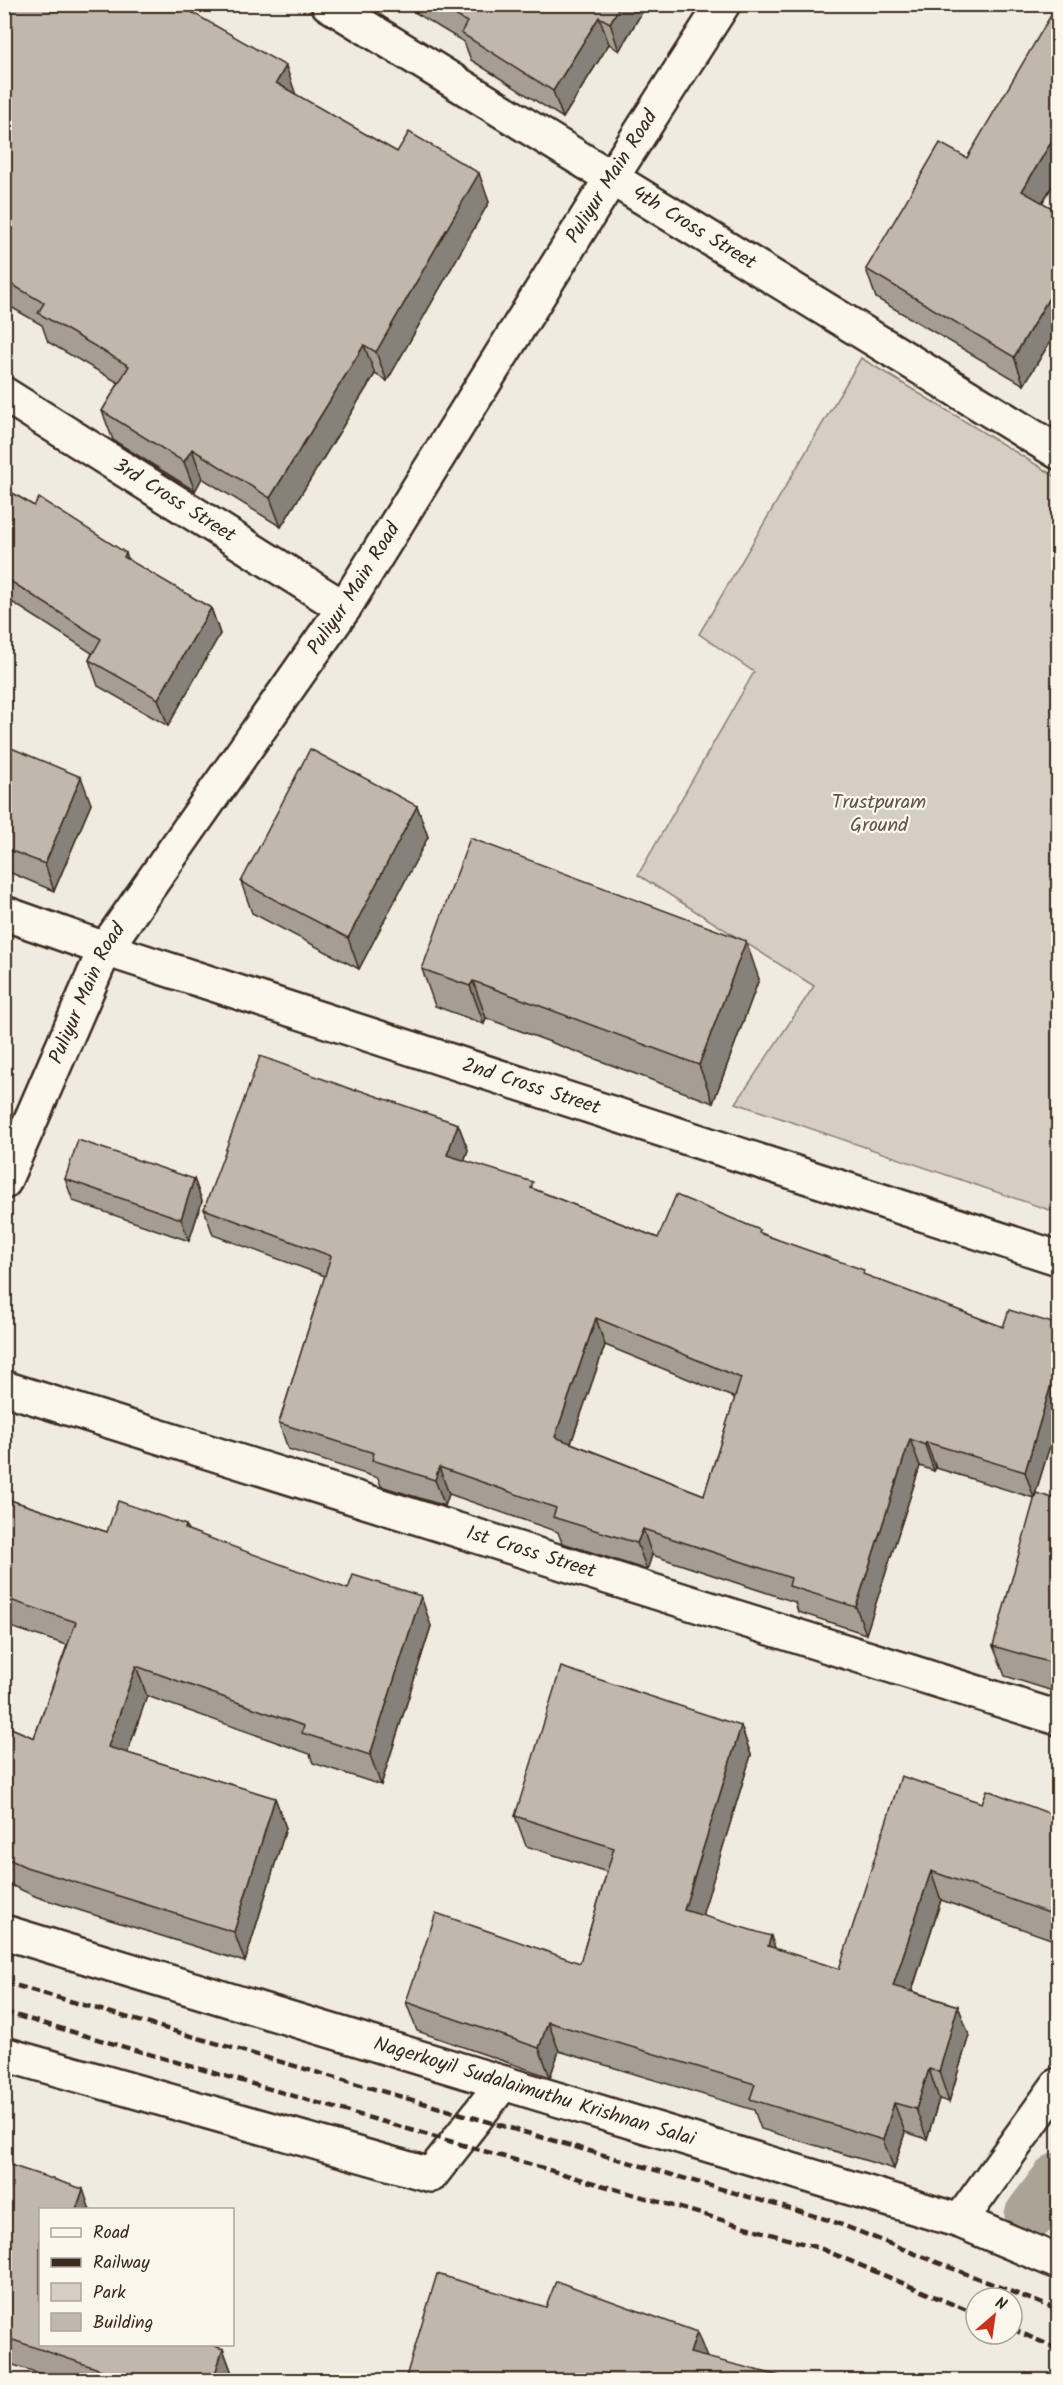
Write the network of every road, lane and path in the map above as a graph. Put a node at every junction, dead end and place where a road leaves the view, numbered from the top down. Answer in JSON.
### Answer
{"nodes":[{"id":1,"x":328,"y":4,"type":"edge"},
{"id":2,"x":723,"y":4,"type":"edge"},
{"id":3,"x":612,"y":177,"type":"junction"},
{"id":4,"x":4,"y":394,"type":"edge"},
{"id":5,"x":1059,"y":452,"type":"edge"},
{"id":6,"x":344,"y":608,"type":"junction"},
{"id":7,"x":4,"y":913,"type":"edge"},
{"id":8,"x":105,"y":949,"type":"junction"},
{"id":9,"x":4,"y":1182,"type":"edge"},
{"id":10,"x":1059,"y":1258,"type":"edge"},
{"id":11,"x":4,"y":1388,"type":"edge"},
{"id":12,"x":1059,"y":1718,"type":"edge"},
{"id":13,"x":4,"y":1932,"type":"edge"},
{"id":14,"x":4,"y":2054,"type":"edge"},
{"id":15,"x":503,"y":2083,"type":"junction"},
{"id":16,"x":1059,"y":2085,"type":"edge"},
{"id":17,"x":960,"y":2221,"type":"junction"},
{"id":18,"x":1059,"y":2262,"type":"edge"}],
"edges":[{"from":1,"to":3,"type":"street","name":"4th Cross Street"},
{"from":2,"to":3,"type":"street","name":"Puliyur Main Road"},
{"from":3,"to":5,"type":"street","name":"4th Cross Street"},
{"from":3,"to":6,"type":"street","name":"Puliyur Main Road"},
{"from":4,"to":6,"type":"street","name":"3rd Cross Street"},
{"from":6,"to":8,"type":"street","name":"Puliyur Main Road"},
{"from":7,"to":8,"type":"street","name":"2nd Cross Street"},
{"from":8,"to":9,"type":"street","name":"Puliyur Main Road"},
{"from":8,"to":10,"type":"street","name":"2nd Cross Street"},
{"from":11,"to":12,"type":"street","name":"1st Cross Street"},
{"from":13,"to":15,"type":"street","name":"Nagerkoyil Sudalaimuthu Krishnan Salai"},
{"from":14,"to":15,"type":"street"},
{"from":15,"to":17,"type":"street","name":"Nagerkoyil Sudalaimuthu Krishnan Salai"},
{"from":16,"to":17,"type":"street"},
{"from":17,"to":18,"type":"street","name":"Nagerkoyil Sudalaimuthu Krishnan Salai"}]}
